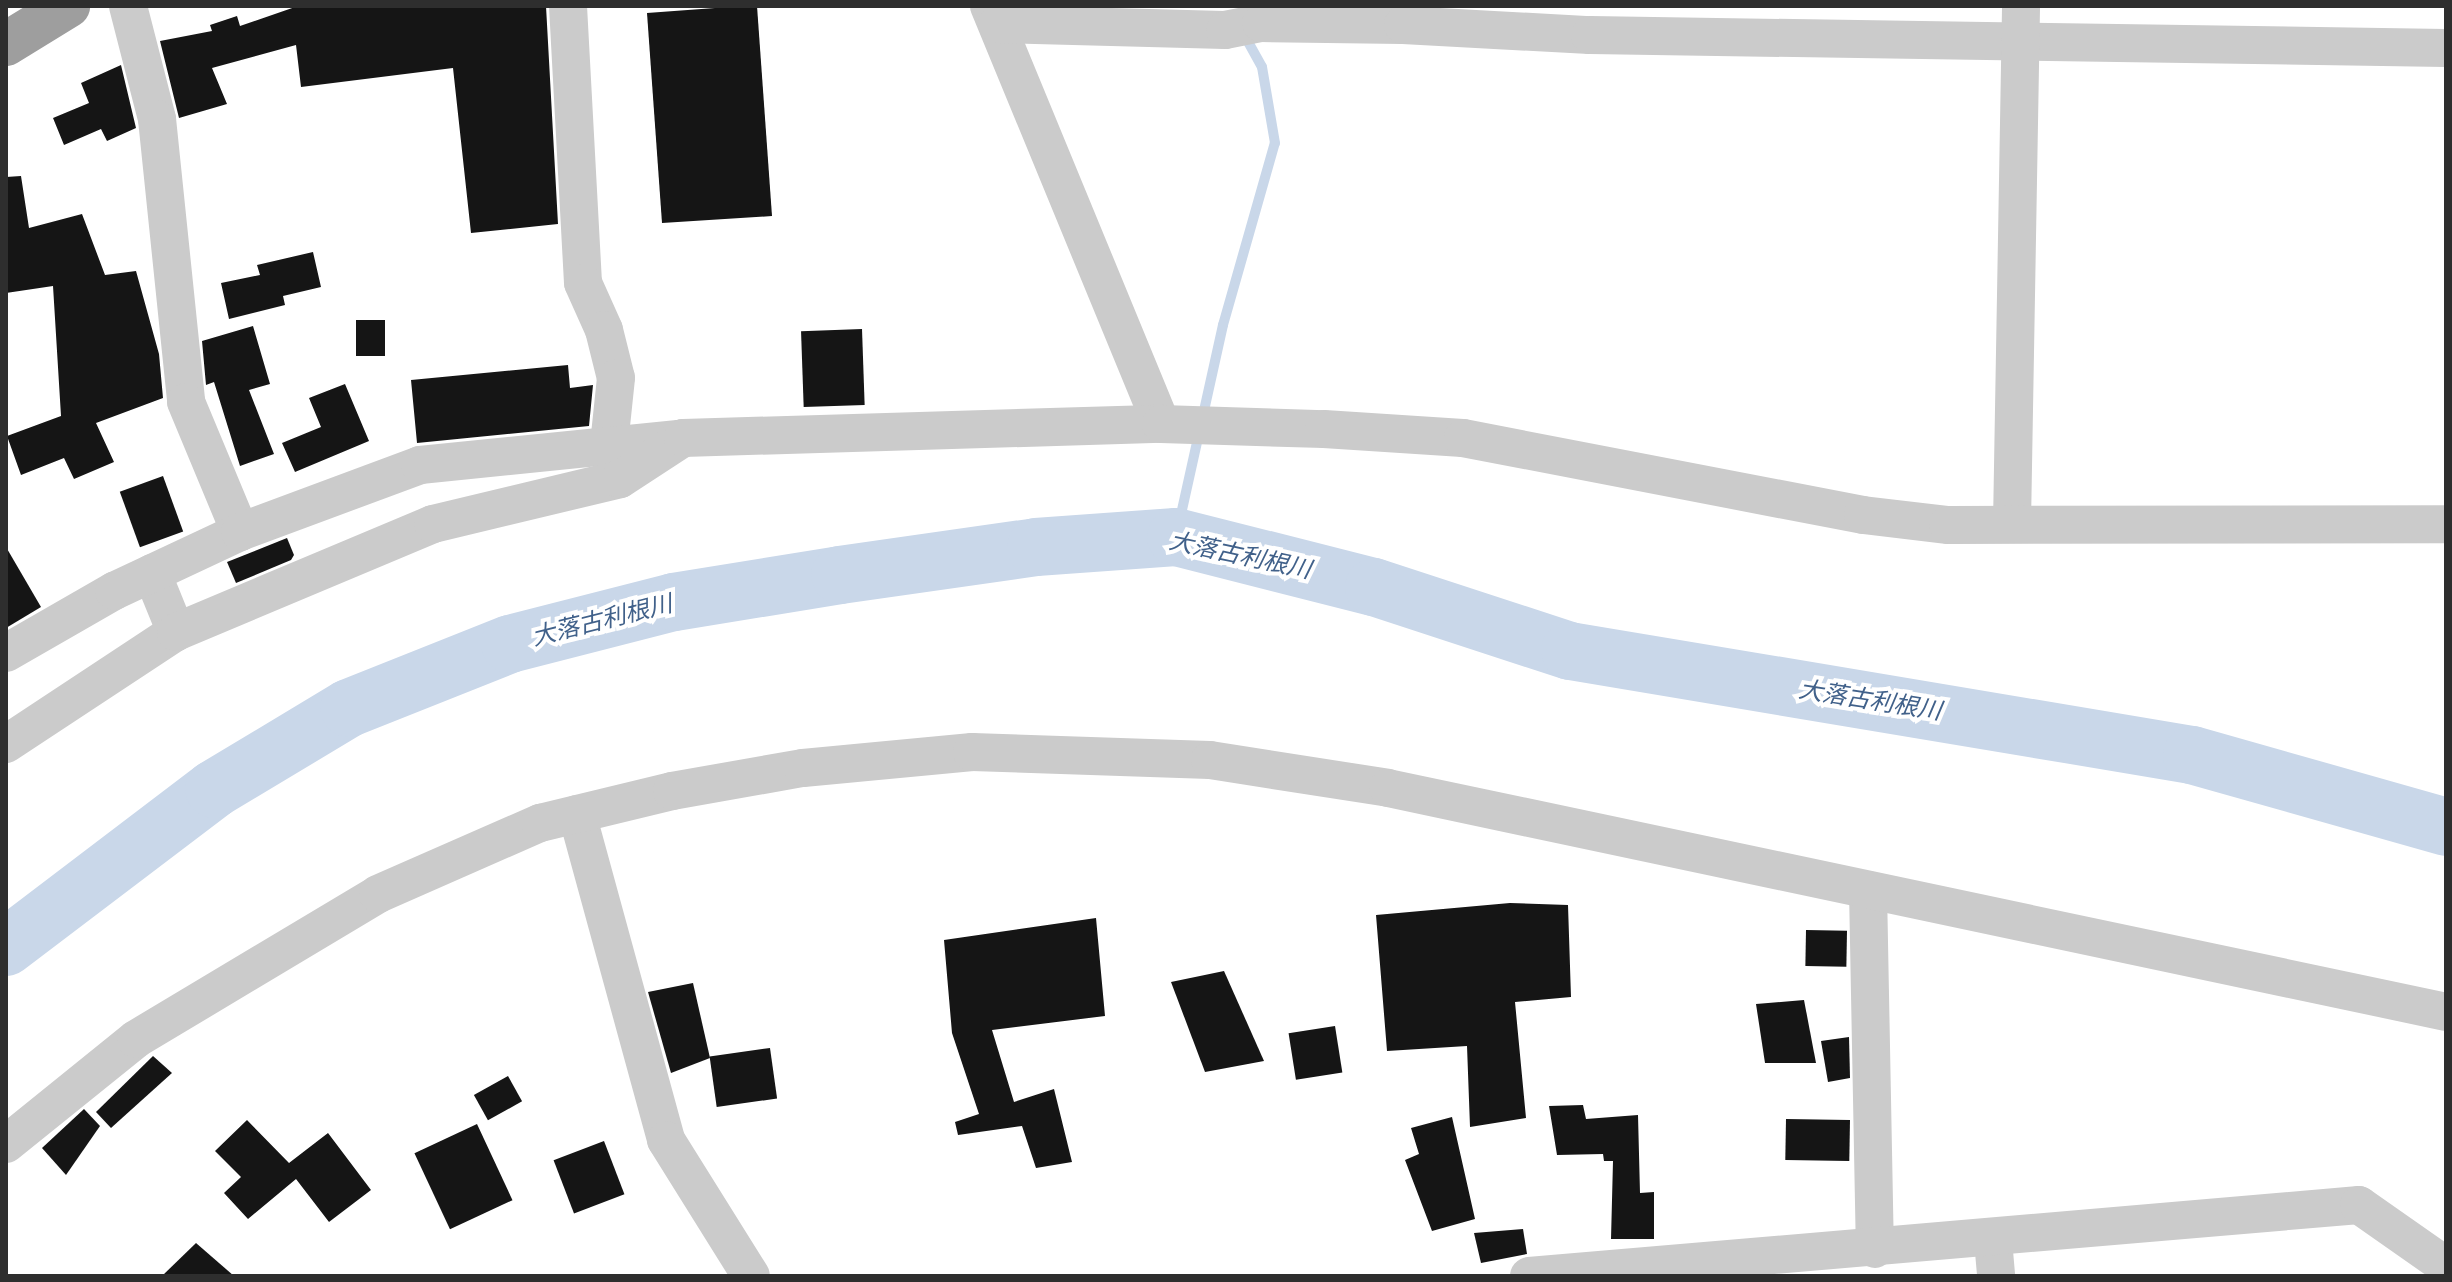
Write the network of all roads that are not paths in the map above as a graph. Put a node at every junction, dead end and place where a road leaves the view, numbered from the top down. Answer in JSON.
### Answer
{"nodes":[{"id":1,"x":68,"y":6,"type":"edge"},
{"id":2,"x":128,"y":6,"type":"edge"},
{"id":3,"x":568,"y":6,"type":"edge"},
{"id":4,"x":2021,"y":6,"type":"edge"},
{"id":5,"x":993,"y":15,"type":"edge"},
{"id":6,"x":6,"y":44,"type":"edge"},
{"id":7,"x":2020,"y":44,"type":"junction"},
{"id":8,"x":2446,"y":48,"type":"edge"},
{"id":9,"x":1161,"y":424,"type":"junction"},
{"id":10,"x":683,"y":438,"type":"junction"},
{"id":11,"x":609,"y":445,"type":"junction"},
{"id":12,"x":2012,"y":524,"type":"junction"},
{"id":13,"x":2446,"y":524,"type":"edge"},
{"id":14,"x":240,"y":532,"type":"junction"},
{"id":15,"x":152,"y":573,"type":"junction"},
{"id":16,"x":176,"y":632,"type":"junction"},
{"id":17,"x":6,"y":653,"type":"edge"},
{"id":18,"x":6,"y":744,"type":"edge"},
{"id":19,"x":577,"y":814,"type":"junction"},
{"id":20,"x":1868,"y":890,"type":"junction"},
{"id":21,"x":2446,"y":1012,"type":"edge"},
{"id":22,"x":6,"y":1144,"type":"edge"},
{"id":23,"x":1875,"y":1249,"type":"junction"},
{"id":24,"x":1994,"y":1258,"type":"edge"},
{"id":25,"x":2446,"y":1266,"type":"edge"},
{"id":26,"x":751,"y":1276,"type":"edge"},
{"id":27,"x":1529,"y":1276,"type":"edge"}],
"edges":[{"from":1,"to":6,"type":"highway"},
{"from":2,"to":14,"type":"street"},
{"from":3,"to":11,"type":"street"},
{"from":4,"to":7,"type":"street"},
{"from":5,"to":7,"type":"street"},
{"from":5,"to":9,"type":"street"},
{"from":7,"to":8,"type":"street"},
{"from":7,"to":12,"type":"street"},
{"from":9,"to":10,"type":"street"},
{"from":9,"to":12,"type":"street"},
{"from":10,"to":11,"type":"street"},
{"from":10,"to":16,"type":"street"},
{"from":11,"to":14,"type":"street"},
{"from":12,"to":13,"type":"street"},
{"from":14,"to":15,"type":"street"},
{"from":15,"to":16,"type":"street"},
{"from":15,"to":17,"type":"street"},
{"from":16,"to":18,"type":"street"},
{"from":19,"to":20,"type":"street"},
{"from":19,"to":22,"type":"street"},
{"from":19,"to":26,"type":"street"},
{"from":20,"to":21,"type":"street"},
{"from":20,"to":23,"type":"street"},
{"from":23,"to":24,"type":"street"},
{"from":23,"to":27,"type":"street"},
{"from":24,"to":25,"type":"street"}]}
